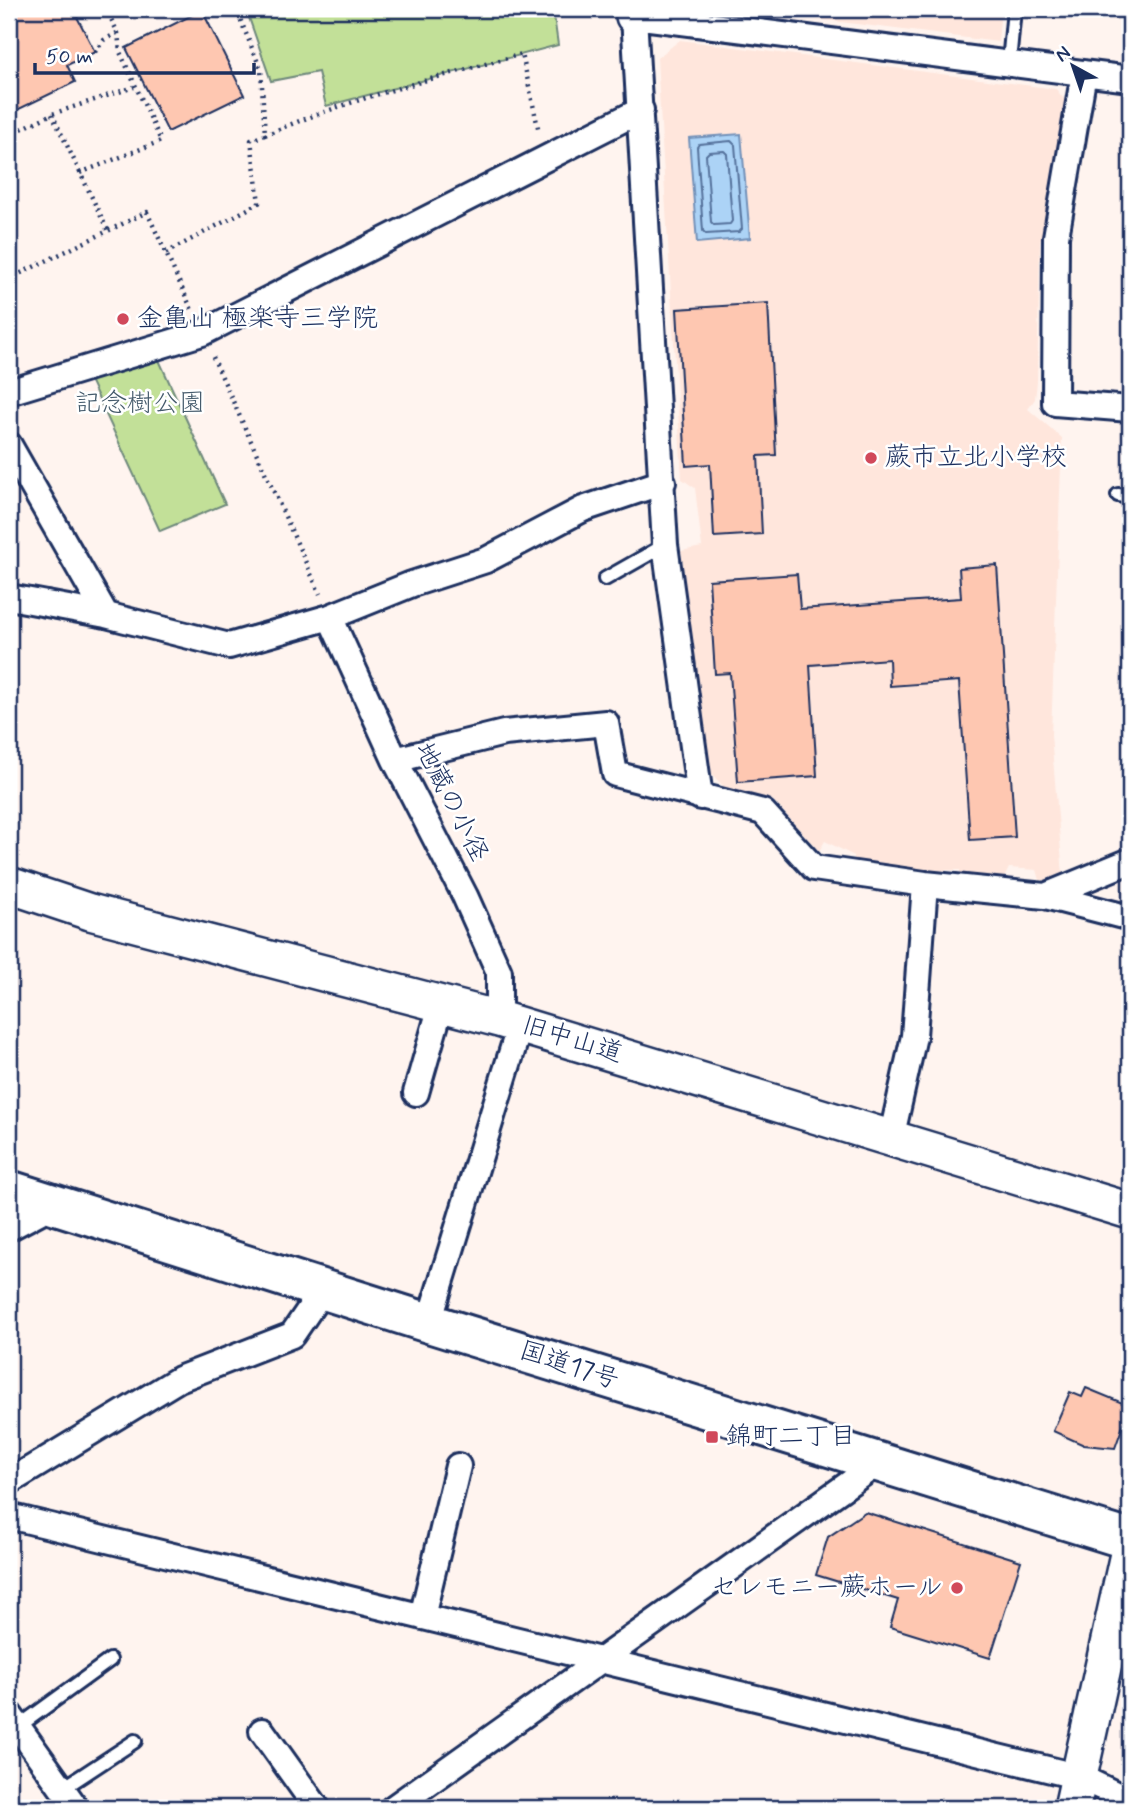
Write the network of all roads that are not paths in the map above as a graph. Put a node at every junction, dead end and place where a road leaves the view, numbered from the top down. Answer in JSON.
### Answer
{"nodes":[{"id":1,"x":1014,"y":9,"type":"edge"},
{"id":2,"x":634,"y":12,"type":"edge"},
{"id":3,"x":1009,"y":63,"type":"junction"},
{"id":4,"x":1084,"y":73,"type":"junction"},
{"id":5,"x":1130,"y":79,"type":"edge"},
{"id":6,"x":641,"y":110,"type":"junction"},
{"id":7,"x":9,"y":393,"type":"edge"},
{"id":8,"x":1130,"y":409,"type":"edge"},
{"id":9,"x":9,"y":445,"type":"edge"},
{"id":10,"x":663,"y":482,"type":"junction"},
{"id":11,"x":665,"y":545,"type":"junction"},
{"id":12,"x":605,"y":579,"type":"dead end"},
{"id":13,"x":9,"y":597,"type":"edge"},
{"id":14,"x":106,"y":615,"type":"junction"},
{"id":15,"x":330,"y":617,"type":"junction"},
{"id":16,"x":395,"y":760,"type":"junction"},
{"id":17,"x":699,"y":797,"type":"junction"},
{"id":18,"x":1130,"y":861,"type":"edge"},
{"id":19,"x":925,"y":884,"type":"junction"},
{"id":20,"x":9,"y":885,"type":"edge"},
{"id":21,"x":1045,"y":896,"type":"junction"},
{"id":22,"x":1130,"y":918,"type":"edge"},
{"id":23,"x":442,"y":1002,"type":"junction"},
{"id":24,"x":509,"y":1022,"type":"junction"},
{"id":25,"x":416,"y":1093,"type":"dead end"},
{"id":26,"x":891,"y":1139,"type":"junction"},
{"id":27,"x":9,"y":1189,"type":"edge"},
{"id":28,"x":54,"y":1204,"type":"junction"},
{"id":29,"x":1130,"y":1212,"type":"edge"},
{"id":30,"x":9,"y":1228,"type":"edge"},
{"id":31,"x":322,"y":1291,"type":"junction"},
{"id":32,"x":429,"y":1322,"type":"junction"},
{"id":33,"x":878,"y":1464,"type":"junction"},
{"id":34,"x":458,"y":1466,"type":"dead end"},
{"id":35,"x":9,"y":1482,"type":"edge"},
{"id":36,"x":9,"y":1516,"type":"edge"},
{"id":37,"x":1130,"y":1543,"type":"edge"},
{"id":38,"x":422,"y":1617,"type":"junction"},
{"id":39,"x":110,"y":1660,"type":"dead end"},
{"id":40,"x":602,"y":1661,"type":"junction"},
{"id":41,"x":12,"y":1725,"type":"edge"},
{"id":42,"x":262,"y":1731,"type":"dead end"},
{"id":43,"x":135,"y":1741,"type":"dead end"},
{"id":44,"x":1076,"y":1792,"type":"edge"},
{"id":45,"x":69,"y":1799,"type":"edge"},
{"id":46,"x":1130,"y":1801,"type":"edge"},
{"id":47,"x":317,"y":1808,"type":"edge"},
{"id":48,"x":393,"y":1808,"type":"edge"}],
"edges":[{"from":1,"to":3,"type":"lane"},
{"from":2,"to":3,"type":"street"},
{"from":2,"to":6,"type":"street"},
{"from":3,"to":4,"type":"street"},
{"from":4,"to":5,"type":"street"},
{"from":4,"to":8,"type":"street"},
{"from":6,"to":7,"type":"street"},
{"from":6,"to":10,"type":"street"},
{"from":9,"to":14,"type":"street"},
{"from":10,"to":11,"type":"street"},
{"from":10,"to":15,"type":"street"},
{"from":11,"to":12,"type":"lane"},
{"from":11,"to":17,"type":"street"},
{"from":13,"to":14,"type":"street"},
{"from":14,"to":15,"type":"street"},
{"from":15,"to":16,"type":"street","name":"地蔵の小径"},
{"from":16,"to":17,"type":"street"},
{"from":16,"to":24,"type":"street","name":"地蔵の小径"},
{"from":17,"to":19,"type":"street"},
{"from":18,"to":21,"type":"street"},
{"from":19,"to":21,"type":"street"},
{"from":19,"to":26,"type":"street"},
{"from":20,"to":23,"type":"street","name":"旧中山道"},
{"from":21,"to":22,"type":"street"},
{"from":23,"to":24,"type":"street","name":"旧中山道"},
{"from":23,"to":25,"type":"street"},
{"from":24,"to":26,"type":"street","name":"旧中山道"},
{"from":24,"to":32,"type":"street","name":"地蔵の小径"},
{"from":26,"to":29,"type":"street","name":"旧中山道"},
{"from":27,"to":28,"type":"highway","name":"国道17号"},
{"from":28,"to":30,"type":"street"},
{"from":28,"to":31,"type":"highway","name":"国道17号"},
{"from":31,"to":32,"type":"highway","name":"国道17号"},
{"from":31,"to":35,"type":"street"},
{"from":32,"to":33,"type":"highway","name":"国道17号"},
{"from":33,"to":37,"type":"highway","name":"国道17号"},
{"from":33,"to":40,"type":"street"},
{"from":34,"to":38,"type":"street"},
{"from":36,"to":38,"type":"street"},
{"from":37,"to":44,"type":"street"},
{"from":38,"to":40,"type":"street"},
{"from":39,"to":41,"type":"lane"},
{"from":40,"to":44,"type":"street"},
{"from":40,"to":48,"type":"street"},
{"from":41,"to":45,"type":"street"},
{"from":42,"to":47,"type":"street"},
{"from":43,"to":45,"type":"lane"},
{"from":44,"to":46,"type":"street"}]}
